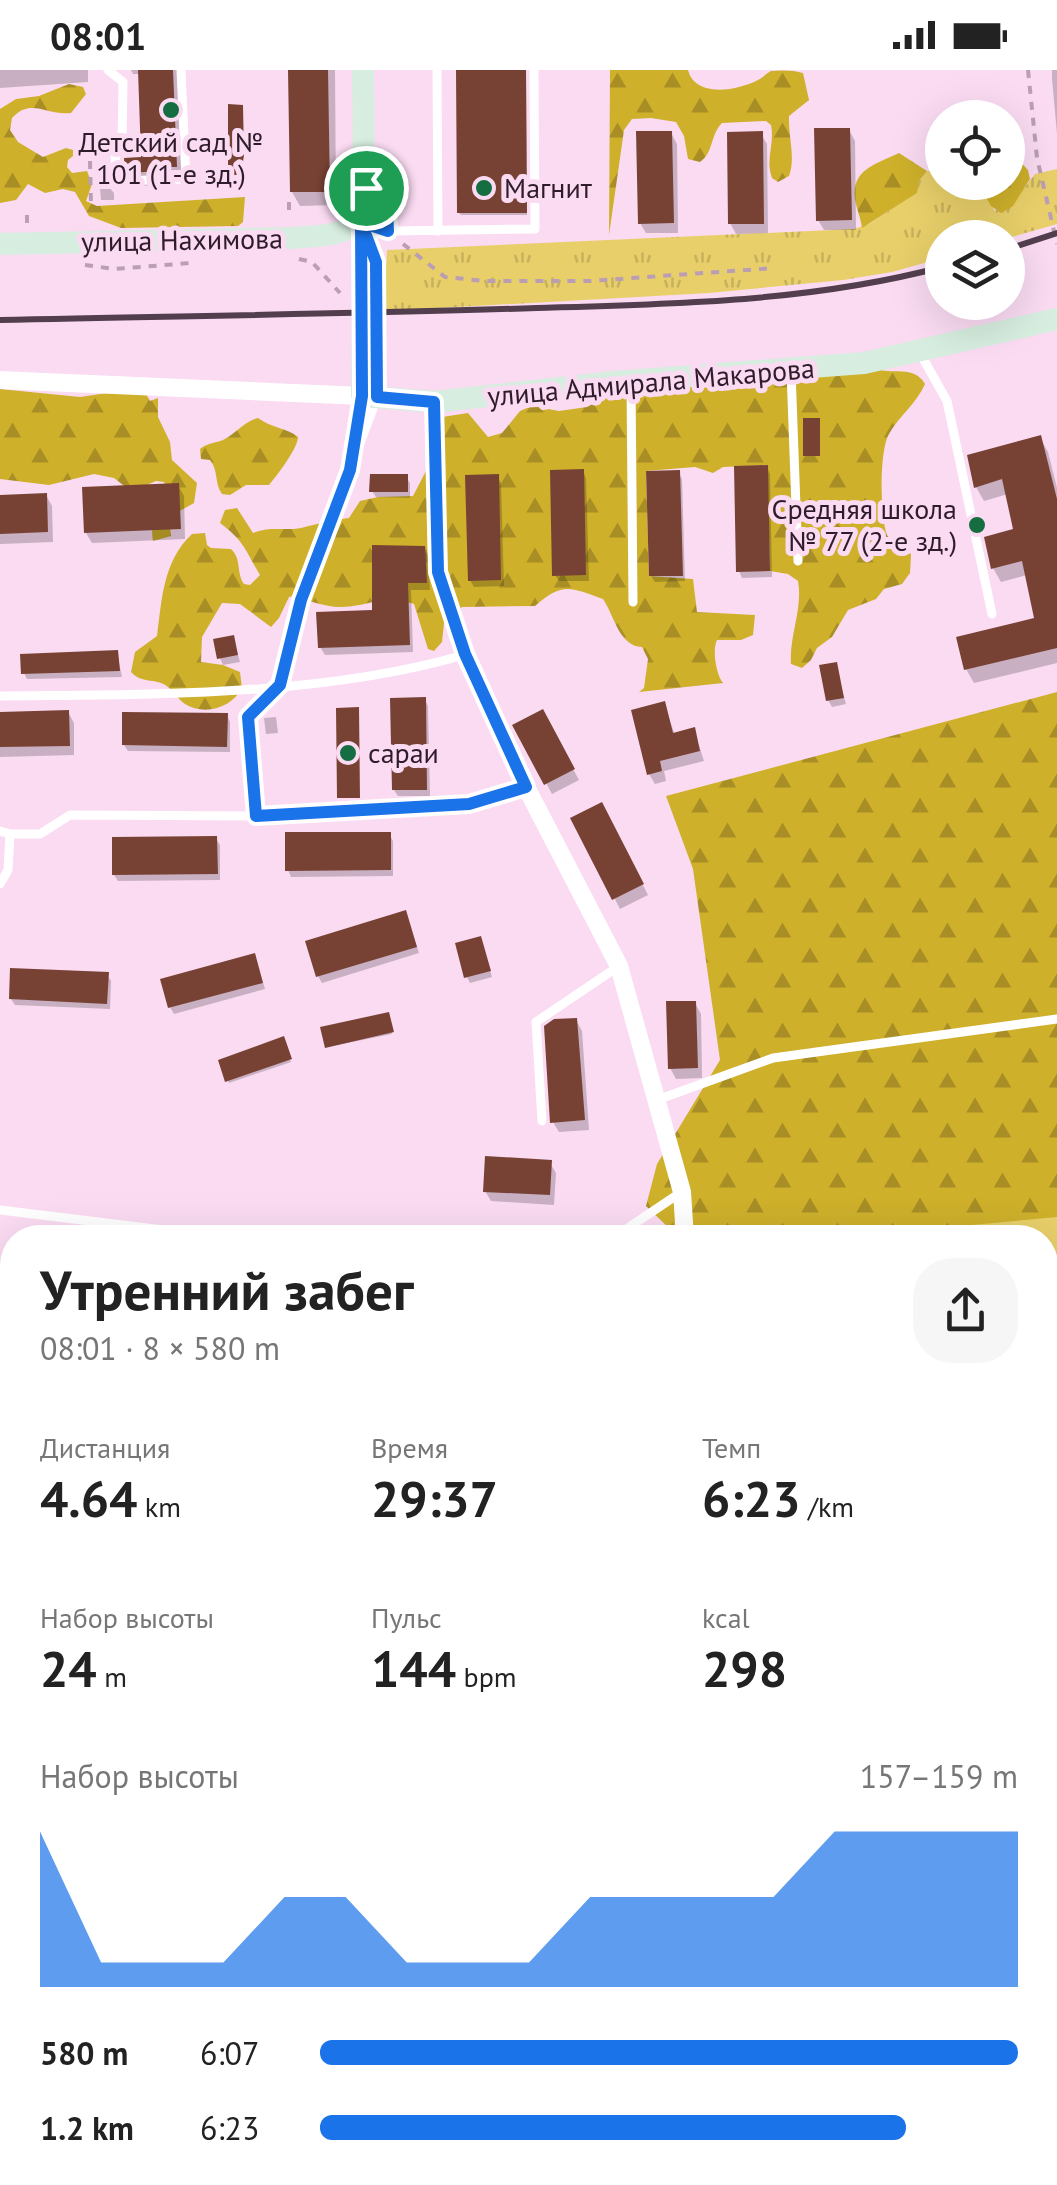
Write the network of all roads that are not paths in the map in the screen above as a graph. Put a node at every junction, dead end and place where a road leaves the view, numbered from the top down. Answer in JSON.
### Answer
{"nodes":[{"id":1,"x":108,"y":70,"type":"edge"},
{"id":2,"x":181,"y":70,"type":"edge"},
{"id":3,"x":363,"y":70,"type":"edge"},
{"id":4,"x":437,"y":70,"type":"edge"},
{"id":5,"x":534,"y":70,"type":"edge"},
{"id":6,"x":115,"y":147,"type":"junction"},
{"id":7,"x":93,"y":151,"type":"road end"},
{"id":8,"x":361,"y":222,"type":"junction"},
{"id":9,"x":438,"y":231,"type":"junction"},
{"id":10,"x":0,"y":244,"type":"edge"},
{"id":11,"x":1057,"y":319,"type":"edge"},
{"id":12,"x":919,"y":350,"type":"junction"},
{"id":13,"x":791,"y":369,"type":"junction"},
{"id":14,"x":0,"y":380,"type":"edge"},
{"id":15,"x":630,"y":381,"type":"junction"},
{"id":16,"x":370,"y":397,"type":"junction"},
{"id":17,"x":434,"y":402,"type":"junction"},
{"id":18,"x":798,"y":561,"type":"dead end"},
{"id":19,"x":633,"y":602,"type":"dead end"},
{"id":20,"x":992,"y":614,"type":"dead end"},
{"id":21,"x":465,"y":654,"type":"junction"},
{"id":22,"x":280,"y":685,"type":"junction"},
{"id":23,"x":0,"y":696,"type":"edge"},
{"id":24,"x":526,"y":787,"type":"junction"},
{"id":25,"x":256,"y":816,"type":"junction"},
{"id":26,"x":5,"y":833,"type":"edge"},
{"id":27,"x":0,"y":884,"type":"edge"},
{"id":28,"x":619,"y":966,"type":"junction"},
{"id":29,"x":1057,"y":1019,"type":"edge"},
{"id":30,"x":657,"y":1100,"type":"junction"},
{"id":31,"x":542,"y":1121,"type":"dead end"},
{"id":32,"x":682,"y":1192,"type":"junction"},
{"id":33,"x":0,"y":1210,"type":"edge"},
{"id":34,"x":123,"y":1225,"type":"edge"},
{"id":35,"x":632,"y":1225,"type":"edge"},
{"id":36,"x":684,"y":1225,"type":"edge"}],
"edges":[{"from":1,"to":6,"type":"lane"},
{"from":2,"to":6,"type":"lane"},
{"from":3,"to":8,"type":"street"},
{"from":4,"to":9,"type":"lane"},
{"from":5,"to":9,"type":"lane"},
{"from":6,"to":7,"type":"lane"},
{"from":8,"to":9,"type":"lane"},
{"from":8,"to":10,"type":"street","name":"улица Нахимова"},
{"from":8,"to":16,"type":"street"},
{"from":11,"to":12,"type":"street","name":"улица Адмирала Макарова"},
{"from":12,"to":13,"type":"street","name":"улица Адмирала Макарова"},
{"from":12,"to":20,"type":"lane"},
{"from":13,"to":15,"type":"street","name":"улица Адмирала Макарова"},
{"from":13,"to":18,"type":"lane"},
{"from":14,"to":16,"type":"street","name":"улица Адмирала Макарова"},
{"from":15,"to":17,"type":"street","name":"улица Адмирала Макарова"},
{"from":15,"to":19,"type":"lane"},
{"from":16,"to":17,"type":"street","name":"улица Адмирала Макарова"},
{"from":16,"to":22,"type":"lane"},
{"from":17,"to":21,"type":"street"},
{"from":21,"to":22,"type":"lane"},
{"from":21,"to":24,"type":"street"},
{"from":22,"to":23,"type":"lane"},
{"from":22,"to":25,"type":"lane"},
{"from":24,"to":25,"type":"lane"},
{"from":24,"to":28,"type":"street"},
{"from":25,"to":26,"type":"lane"},
{"from":26,"to":27,"type":"lane"},
{"from":28,"to":30,"type":"street"},
{"from":28,"to":31,"type":"lane"},
{"from":29,"to":30,"type":"lane"},
{"from":30,"to":32,"type":"street"},
{"from":32,"to":35,"type":"lane"},
{"from":32,"to":36,"type":"street"},
{"from":33,"to":34,"type":"lane"}]}
